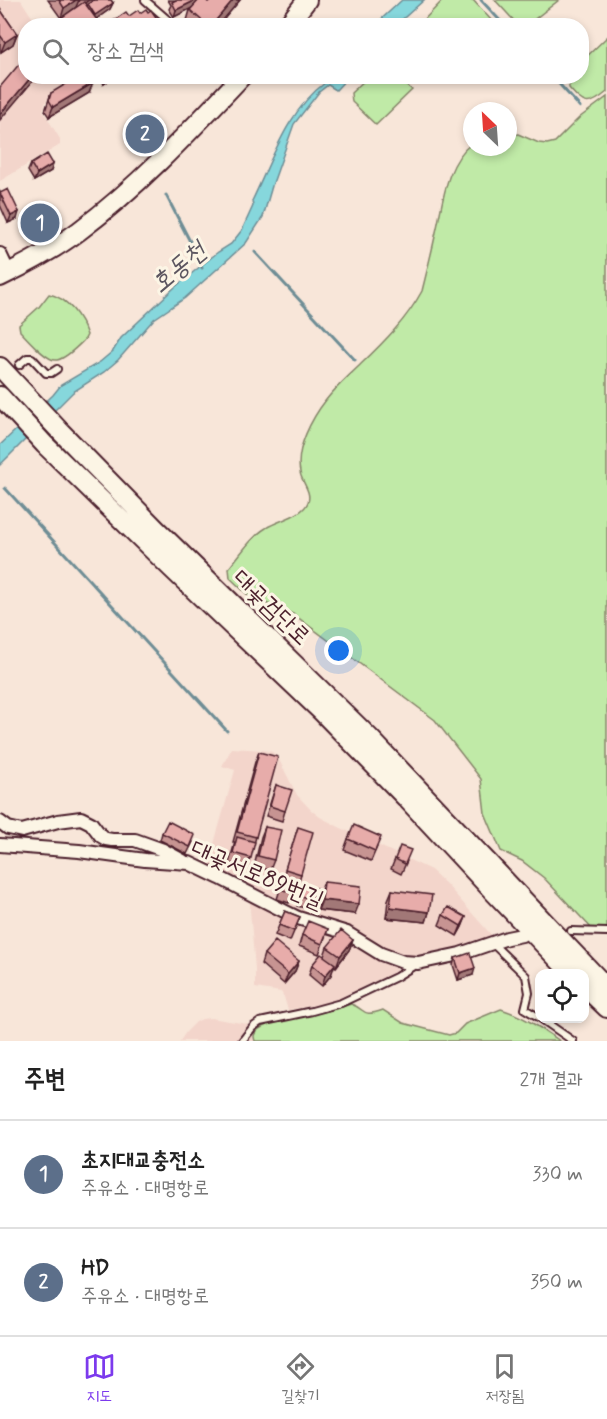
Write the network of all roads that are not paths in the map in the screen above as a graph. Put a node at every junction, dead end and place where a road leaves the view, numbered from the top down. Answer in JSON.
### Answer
{"nodes":[{"id":1,"x":145,"y":0,"type":"edge"},
{"id":2,"x":307,"y":0,"type":"edge"},
{"id":3,"x":166,"y":18,"type":"edge"},
{"id":4,"x":293,"y":18,"type":"edge"},
{"id":5,"x":232,"y":84,"type":"edge"},
{"id":6,"x":0,"y":254,"type":"edge"},
{"id":7,"x":4,"y":275,"type":"edge"},
{"id":8,"x":19,"y":365,"type":"dead end"},
{"id":9,"x":0,"y":366,"type":"edge"},
{"id":10,"x":57,"y":369,"type":"dead end"},
{"id":11,"x":5,"y":401,"type":"edge"},
{"id":12,"x":0,"y":822,"type":"edge"},
{"id":13,"x":0,"y":845,"type":"edge"},
{"id":14,"x":189,"y":863,"type":"junction"},
{"id":15,"x":571,"y":931,"type":"dead end"},
{"id":16,"x":607,"y":932,"type":"edge"},
{"id":17,"x":522,"y":935,"type":"dead end"},
{"id":18,"x":492,"y":943,"type":"junction"},
{"id":19,"x":418,"y":963,"type":"junction"},
{"id":20,"x":567,"y":969,"type":"edge"},
{"id":21,"x":607,"y":988,"type":"edge"},
{"id":22,"x":589,"y":990,"type":"edge"},
{"id":23,"x":607,"y":1008,"type":"edge"},
{"id":24,"x":535,"y":1015,"type":"edge"},
{"id":25,"x":547,"y":1023,"type":"edge"},
{"id":26,"x":242,"y":1041,"type":"edge"},
{"id":27,"x":573,"y":1041,"type":"edge"}],
"edges":[{"from":1,"to":3,"type":"lane"},
{"from":2,"to":4,"type":"main road"},
{"from":5,"to":7,"type":"main road"},
{"from":6,"to":7,"type":"street"},
{"from":8,"to":10,"type":"lane"},
{"from":9,"to":21,"type":"main road","name":"대곶검단로"},
{"from":11,"to":20,"type":"main road","name":"대곶검단로"},
{"from":12,"to":14,"type":"street"},
{"from":13,"to":14,"type":"street","name":"대곶서로89번길"},
{"from":14,"to":19,"type":"street","name":"대곶서로89번길"},
{"from":15,"to":16,"type":"lane"},
{"from":17,"to":18,"type":"street","name":"대곶서로89번길"},
{"from":18,"to":19,"type":"street","name":"대곶서로89번길"},
{"from":18,"to":24,"type":"lane"},
{"from":19,"to":26,"type":"lane","name":"대곶서로89번길"},
{"from":22,"to":23,"type":"main road"},
{"from":25,"to":27,"type":"lane"}]}
